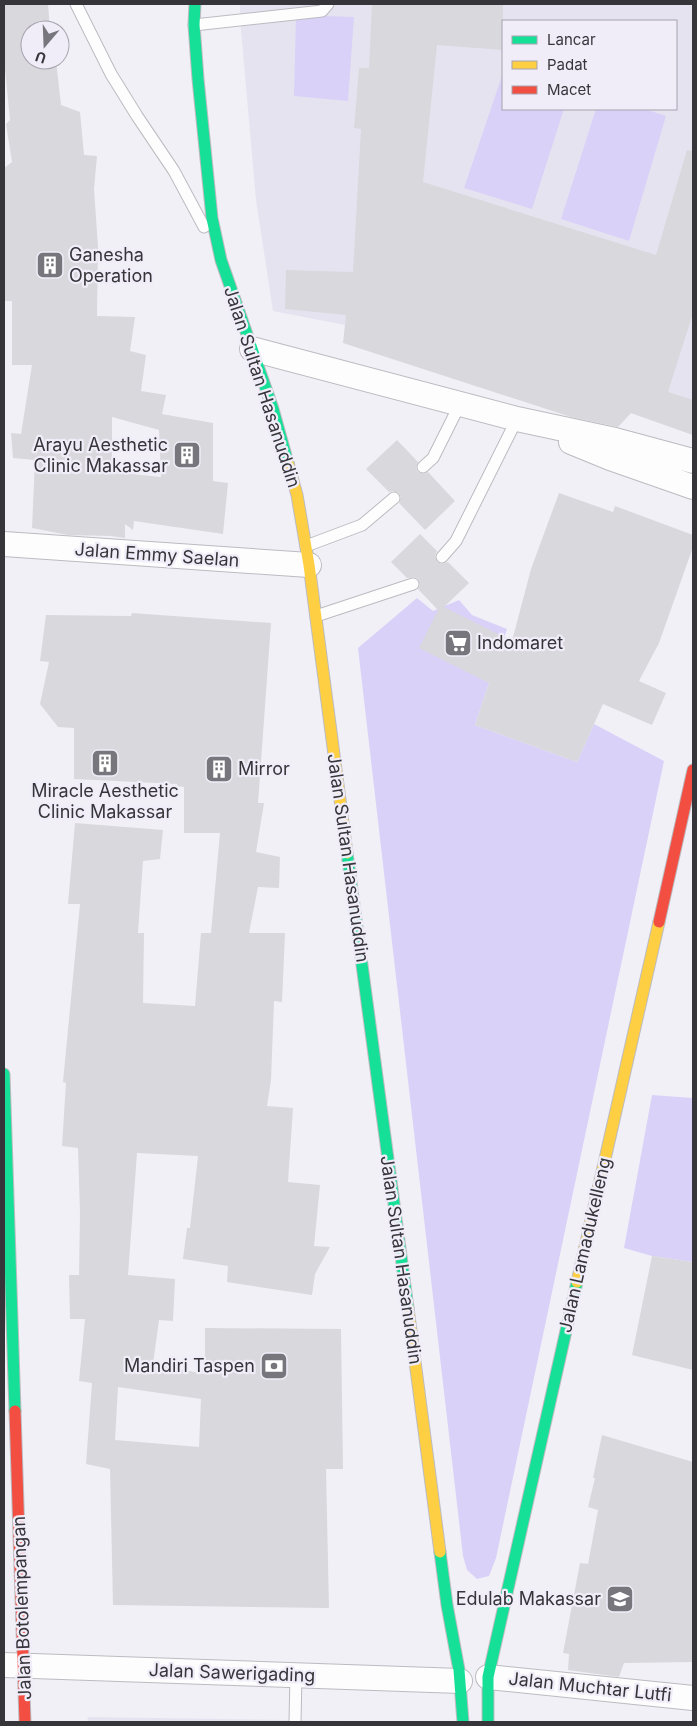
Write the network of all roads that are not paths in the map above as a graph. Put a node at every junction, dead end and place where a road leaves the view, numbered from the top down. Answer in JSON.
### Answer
{"nodes":[{"id":1,"x":76,"y":4,"type":"edge"},
{"id":2,"x":195,"y":4,"type":"edge"},
{"id":3,"x":328,"y":4,"type":"edge"},
{"id":4,"x":194,"y":25,"type":"junction"},
{"id":5,"x":221,"y":260,"type":"junction"},
{"id":6,"x":252,"y":349,"type":"junction"},
{"id":7,"x":460,"y":404,"type":"junction"},
{"id":8,"x":517,"y":419,"type":"junction"},
{"id":9,"x":693,"y":462,"type":"edge"},
{"id":10,"x":423,"y":467,"type":"dead end"},
{"id":11,"x":693,"y":487,"type":"edge"},
{"id":12,"x":394,"y":498,"type":"dead end"},
{"id":13,"x":4,"y":544,"type":"edge"},
{"id":14,"x":308,"y":555,"type":"junction"},
{"id":15,"x":442,"y":557,"type":"dead end"},
{"id":16,"x":414,"y":584,"type":"dead end"},
{"id":17,"x":316,"y":616,"type":"junction"},
{"id":18,"x":693,"y":770,"type":"edge"},
{"id":19,"x":4,"y":1074,"type":"edge"},
{"id":20,"x":14,"y":1666,"type":"edge"},
{"id":21,"x":296,"y":1675,"type":"junction"},
{"id":22,"x":488,"y":1677,"type":"junction"},
{"id":23,"x":460,"y":1681,"type":"junction"},
{"id":24,"x":693,"y":1698,"type":"edge"},
{"id":25,"x":25,"y":1722,"type":"edge"},
{"id":26,"x":295,"y":1722,"type":"edge"},
{"id":27,"x":463,"y":1722,"type":"edge"},
{"id":28,"x":488,"y":1722,"type":"edge"}],
"edges":[{"from":1,"to":5,"type":"lane"},
{"from":2,"to":4,"type":"main road","name":"Jalan Sultan Hasanuddin"},
{"from":3,"to":4,"type":"lane"},
{"from":4,"to":5,"type":"main road","name":"Jalan Sultan Hasanuddin"},
{"from":5,"to":6,"type":"main road","name":"Jalan Sultan Hasanuddin"},
{"from":6,"to":7,"type":"street"},
{"from":6,"to":14,"type":"main road","name":"Jalan Sultan Hasanuddin"},
{"from":7,"to":8,"type":"street"},
{"from":7,"to":10,"type":"lane"},
{"from":8,"to":9,"type":"street"},
{"from":8,"to":11,"type":"street"},
{"from":8,"to":15,"type":"lane"},
{"from":12,"to":14,"type":"lane"},
{"from":13,"to":14,"type":"street","name":"Jalan Emmy Saelan"},
{"from":14,"to":17,"type":"main road","name":"Jalan Sultan Hasanuddin"},
{"from":16,"to":17,"type":"lane"},
{"from":17,"to":23,"type":"main road","name":"Jalan Sultan Hasanuddin"},
{"from":18,"to":22,"type":"main road","name":"Jalan Lamadukelleng"},
{"from":19,"to":20,"type":"main road","name":"Jalan Botolempangan"},
{"from":20,"to":21,"type":"street","name":"Jalan Sawerigading"},
{"from":20,"to":25,"type":"main road","name":"Jalan Botolempangan"},
{"from":21,"to":23,"type":"street","name":"Jalan Sawerigading"},
{"from":21,"to":26,"type":"lane"},
{"from":22,"to":24,"type":"street","name":"Jalan Muchtar Lutfi"},
{"from":22,"to":28,"type":"main road","name":"Jalan Lamadukelleng"},
{"from":23,"to":27,"type":"main road","name":"Jalan Sultan Hasanuddin"}]}
